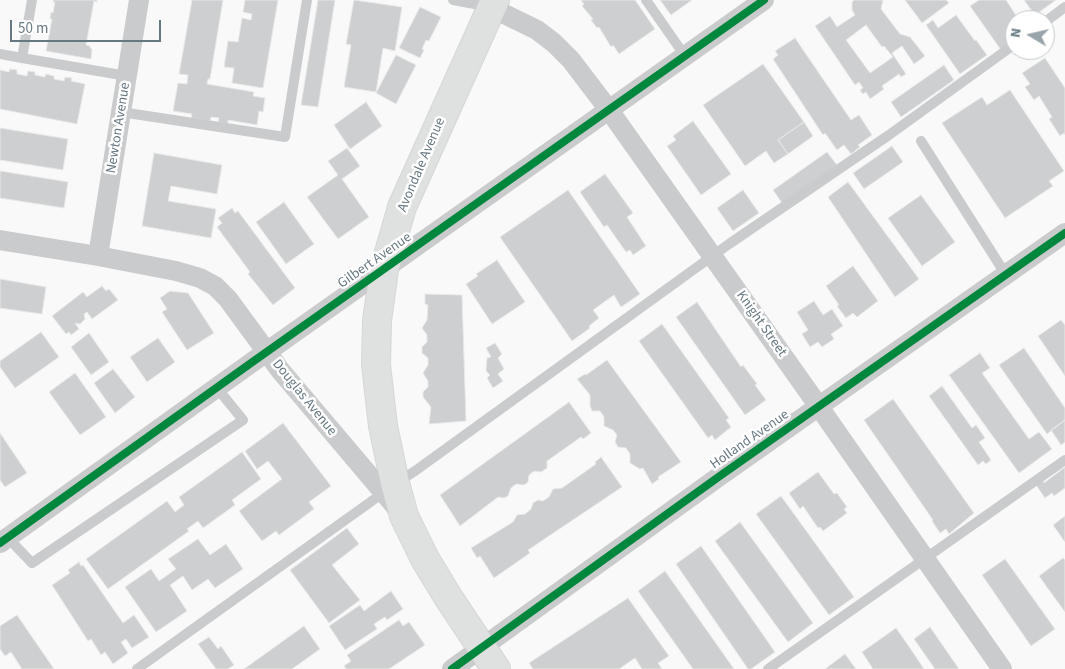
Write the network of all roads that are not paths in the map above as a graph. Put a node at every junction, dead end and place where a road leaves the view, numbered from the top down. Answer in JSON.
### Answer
{"nodes":[{"id":1,"x":32,"y":0,"type":"edge"},
{"id":2,"x":139,"y":0,"type":"edge"},
{"id":3,"x":306,"y":0,"type":"edge"},
{"id":4,"x":453,"y":0,"type":"edge"},
{"id":5,"x":646,"y":0,"type":"edge"},
{"id":6,"x":764,"y":0,"type":"edge"},
{"id":7,"x":493,"y":4,"type":"edge"},
{"id":8,"x":1005,"y":51,"type":"edge"},
{"id":9,"x":0,"y":54,"type":"edge"},
{"id":10,"x":685,"y":56,"type":"junction"},
{"id":11,"x":22,"y":58,"type":"junction"},
{"id":12,"x":127,"y":76,"type":"junction"},
{"id":13,"x":609,"y":110,"type":"junction"},
{"id":14,"x":121,"y":112,"type":"junction"},
{"id":15,"x":921,"y":140,"type":"dead end"},
{"id":16,"x":1065,"y":233,"type":"edge"},
{"id":17,"x":0,"y":240,"type":"edge"},
{"id":18,"x":98,"y":256,"type":"junction"},
{"id":19,"x":712,"y":256,"type":"junction"},
{"id":20,"x":384,"y":270,"type":"junction"},
{"id":21,"x":1006,"y":275,"type":"junction"},
{"id":22,"x":267,"y":352,"type":"junction"},
{"id":23,"x":217,"y":388,"type":"junction"},
{"id":24,"x":819,"y":407,"type":"junction"},
{"id":25,"x":1065,"y":460,"type":"edge"},
{"id":26,"x":389,"y":488,"type":"junction"},
{"id":27,"x":4,"y":541,"type":"edge"},
{"id":28,"x":924,"y":559,"type":"junction"},
{"id":29,"x":489,"y":658,"type":"edge"},
{"id":30,"x":137,"y":669,"type":"edge"},
{"id":31,"x":452,"y":669,"type":"edge"},
{"id":32,"x":768,"y":669,"type":"edge"},
{"id":33,"x":1002,"y":669,"type":"edge"}],
"edges":[{"from":1,"to":11,"type":"lane"},
{"from":2,"to":12,"type":"street","name":"Newton Avenue"},
{"from":3,"to":14,"type":"lane"},
{"from":4,"to":7,"type":"lane"},
{"from":5,"to":10,"type":"lane"},
{"from":6,"to":10,"type":"street","name":"Gilbert Avenue"},
{"from":7,"to":13,"type":"street","name":"Knight Street"},
{"from":7,"to":20,"type":"main road","name":"Avondale Avenue"},
{"from":8,"to":19,"type":"lane"},
{"from":9,"to":11,"type":"lane"},
{"from":10,"to":13,"type":"street","name":"Gilbert Avenue"},
{"from":11,"to":12,"type":"lane"},
{"from":12,"to":14,"type":"street","name":"Newton Avenue"},
{"from":13,"to":19,"type":"street","name":"Knight Street"},
{"from":13,"to":20,"type":"street","name":"Gilbert Avenue"},
{"from":14,"to":18,"type":"street","name":"Newton Avenue"},
{"from":15,"to":21,"type":"lane"},
{"from":16,"to":21,"type":"street","name":"Holland Avenue"},
{"from":17,"to":18,"type":"street","name":"Douglas Avenue"},
{"from":18,"to":22,"type":"street","name":"Douglas Avenue"},
{"from":19,"to":24,"type":"street","name":"Knight Street"},
{"from":19,"to":26,"type":"lane"},
{"from":20,"to":22,"type":"street","name":"Gilbert Avenue"},
{"from":20,"to":26,"type":"main road","name":"Avondale Avenue"},
{"from":21,"to":24,"type":"street","name":"Holland Avenue"},
{"from":22,"to":23,"type":"street","name":"Gilbert Avenue"},
{"from":22,"to":26,"type":"street","name":"Douglas Avenue"},
{"from":23,"to":27,"type":"street","name":"Gilbert Avenue"},
{"from":23,"to":27,"type":"lane"},
{"from":24,"to":28,"type":"street","name":"Knight Street"},
{"from":24,"to":29,"type":"street","name":"Holland Avenue"},
{"from":25,"to":28,"type":"lane"},
{"from":26,"to":29,"type":"main road","name":"Avondale Avenue"},
{"from":26,"to":30,"type":"lane"},
{"from":28,"to":32,"type":"lane"},
{"from":28,"to":33,"type":"street","name":"Knight Street"},
{"from":29,"to":31,"type":"street","name":"Holland Avenue"}]}
